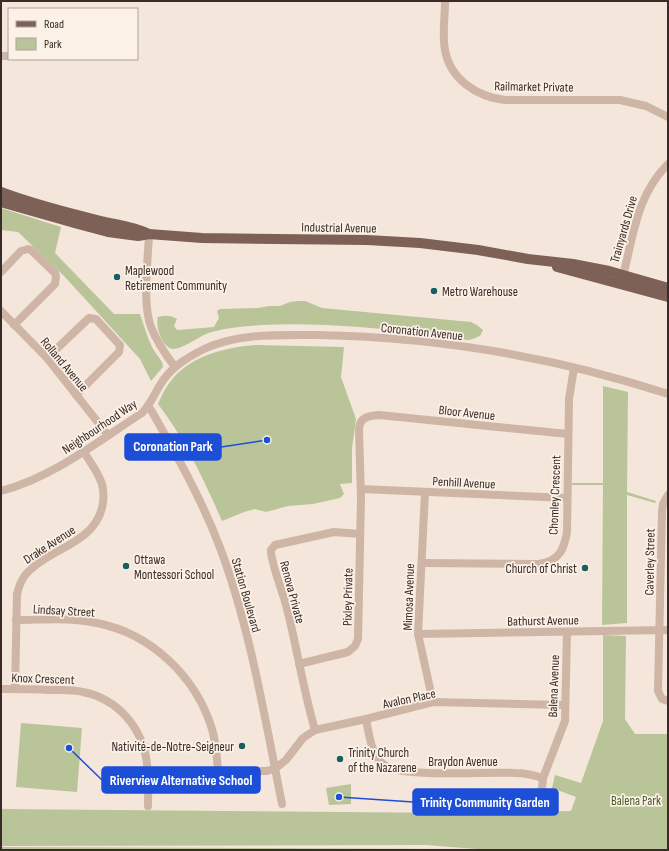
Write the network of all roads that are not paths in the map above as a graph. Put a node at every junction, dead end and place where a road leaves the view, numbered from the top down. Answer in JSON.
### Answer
{"nodes":[{"id":1,"x":445,"y":1,"type":"edge"},
{"id":2,"x":668,"y":117,"type":"edge"},
{"id":3,"x":668,"y":164,"type":"edge"},
{"id":4,"x":1,"y":192,"type":"edge"},
{"id":5,"x":1,"y":202,"type":"edge"},
{"id":6,"x":149,"y":234,"type":"junction"},
{"id":7,"x":1,"y":272,"type":"edge"},
{"id":8,"x":622,"y":280,"type":"junction"},
{"id":9,"x":668,"y":288,"type":"edge"},
{"id":10,"x":668,"y":297,"type":"edge"},
{"id":11,"x":1,"y":312,"type":"edge"},
{"id":12,"x":14,"y":325,"type":"junction"},
{"id":13,"x":47,"y":358,"type":"junction"},
{"id":14,"x":174,"y":367,"type":"junction"},
{"id":15,"x":574,"y":368,"type":"junction"},
{"id":16,"x":668,"y":394,"type":"edge"},
{"id":17,"x":76,"y":395,"type":"junction"},
{"id":18,"x":148,"y":407,"type":"junction"},
{"id":19,"x":364,"y":418,"type":"joint"},
{"id":20,"x":568,"y":434,"type":"junction"},
{"id":21,"x":108,"y":435,"type":"junction"},
{"id":22,"x":84,"y":452,"type":"junction"},
{"id":23,"x":361,"y":488,"type":"junction"},
{"id":24,"x":1,"y":491,"type":"edge"},
{"id":25,"x":425,"y":492,"type":"junction"},
{"id":26,"x":668,"y":495,"type":"edge"},
{"id":27,"x":567,"y":498,"type":"junction"},
{"id":28,"x":360,"y":534,"type":"junction"},
{"id":29,"x":422,"y":563,"type":"junction"},
{"id":30,"x":16,"y":620,"type":"junction"},
{"id":31,"x":659,"y":630,"type":"junction"},
{"id":32,"x":668,"y":630,"type":"edge"},
{"id":33,"x":567,"y":632,"type":"junction"},
{"id":34,"x":418,"y":634,"type":"junction"},
{"id":35,"x":299,"y":664,"type":"junction"},
{"id":36,"x":1,"y":689,"type":"edge"},
{"id":37,"x":15,"y":689,"type":"junction"},
{"id":38,"x":668,"y":701,"type":"edge"},
{"id":39,"x":433,"y":702,"type":"junction"},
{"id":40,"x":565,"y":705,"type":"junction"},
{"id":41,"x":366,"y":719,"type":"junction"},
{"id":42,"x":315,"y":730,"type":"junction"},
{"id":43,"x":276,"y":768,"type":"junction"},
{"id":44,"x":218,"y":771,"type":"junction"},
{"id":45,"x":148,"y":772,"type":"junction"},
{"id":46,"x":544,"y":778,"type":"junction"},
{"id":47,"x":282,"y":804,"type":"dead end"},
{"id":48,"x":148,"y":806,"type":"dead end"},
{"id":49,"x":540,"y":810,"type":"dead end"}],
"edges":[{"from":1,"to":2,"type":"street","name":"Railmarket Private"},
{"from":3,"to":8,"type":"street","name":"Trainyards Drive"},
{"from":4,"to":6,"type":"main road","name":"Industrial Avenue"},
{"from":5,"to":6,"type":"main road","name":"Industrial Avenue"},
{"from":6,"to":8,"type":"main road","name":"Industrial Avenue"},
{"from":6,"to":14,"type":"street"},
{"from":7,"to":12,"type":"street"},
{"from":8,"to":9,"type":"main road","name":"Industrial Avenue"},
{"from":8,"to":10,"type":"main road","name":"Industrial Avenue"},
{"from":11,"to":12,"type":"street","name":"Rolland Avenue"},
{"from":12,"to":13,"type":"street","name":"Rolland Avenue"},
{"from":13,"to":17,"type":"street","name":"Rolland Avenue"},
{"from":13,"to":17,"type":"street"},
{"from":14,"to":15,"type":"street","name":"Coronation Avenue"},
{"from":14,"to":18,"type":"street","name":"Neighbourhood Way"},
{"from":15,"to":16,"type":"street","name":"Coronation Avenue"},
{"from":15,"to":20,"type":"street","name":"Chomley Crescent"},
{"from":17,"to":21,"type":"street","name":"Rolland Avenue"},
{"from":18,"to":21,"type":"street","name":"Neighbourhood Way"},
{"from":18,"to":43,"type":"street","name":"Station Boulevard"},
{"from":19,"to":20,"type":"street","name":"Bloor Avenue"},
{"from":19,"to":23,"type":"street","name":"Pixley Private"},
{"from":20,"to":27,"type":"street","name":"Chomley Crescent"},
{"from":21,"to":22,"type":"street","name":"Neighbourhood Way"},
{"from":22,"to":24,"type":"street","name":"Neighbourhood Way"},
{"from":22,"to":30,"type":"street","name":"Drake Avenue"},
{"from":23,"to":25,"type":"street","name":"Penhill Avenue"},
{"from":23,"to":28,"type":"street","name":"Pixley Private"},
{"from":25,"to":27,"type":"street","name":"Penhill Avenue"},
{"from":25,"to":29,"type":"street","name":"Mimosa Avenue"},
{"from":26,"to":31,"type":"street","name":"Caverley Street"},
{"from":27,"to":29,"type":"street","name":"Chomley Crescent"},
{"from":28,"to":35,"type":"street","name":"Pixley Private"},
{"from":28,"to":35,"type":"street","name":"Renova Private"},
{"from":29,"to":34,"type":"street","name":"Mimosa Avenue"},
{"from":30,"to":37,"type":"street","name":"Drake Avenue"},
{"from":30,"to":44,"type":"street","name":"Lindsay Street"},
{"from":31,"to":32,"type":"street","name":"Bathurst Avenue"},
{"from":31,"to":33,"type":"street","name":"Bathurst Avenue"},
{"from":31,"to":38,"type":"street","name":"Caverley Street"},
{"from":33,"to":34,"type":"street","name":"Bathurst Avenue"},
{"from":33,"to":40,"type":"street","name":"Balena Avenue"},
{"from":34,"to":39,"type":"street","name":"Mimosa Avenue"},
{"from":35,"to":42,"type":"street","name":"Renova Private"},
{"from":36,"to":37,"type":"street","name":"Knox Crescent"},
{"from":37,"to":45,"type":"street","name":"Knox Crescent"},
{"from":39,"to":40,"type":"street","name":"Avalon Place"},
{"from":39,"to":41,"type":"street","name":"Avalon Place"},
{"from":40,"to":46,"type":"street","name":"Balena Avenue"},
{"from":41,"to":42,"type":"street","name":"Avalon Place"},
{"from":41,"to":46,"type":"street","name":"Braydon Avenue"},
{"from":42,"to":43,"type":"street","name":"Avalon Place"},
{"from":43,"to":44,"type":"street"},
{"from":43,"to":47,"type":"street","name":"Station Boulevard"},
{"from":44,"to":45,"type":"street"},
{"from":45,"to":48,"type":"street","name":"Knox Crescent"},
{"from":46,"to":49,"type":"street","name":"Balena Avenue"}]}
